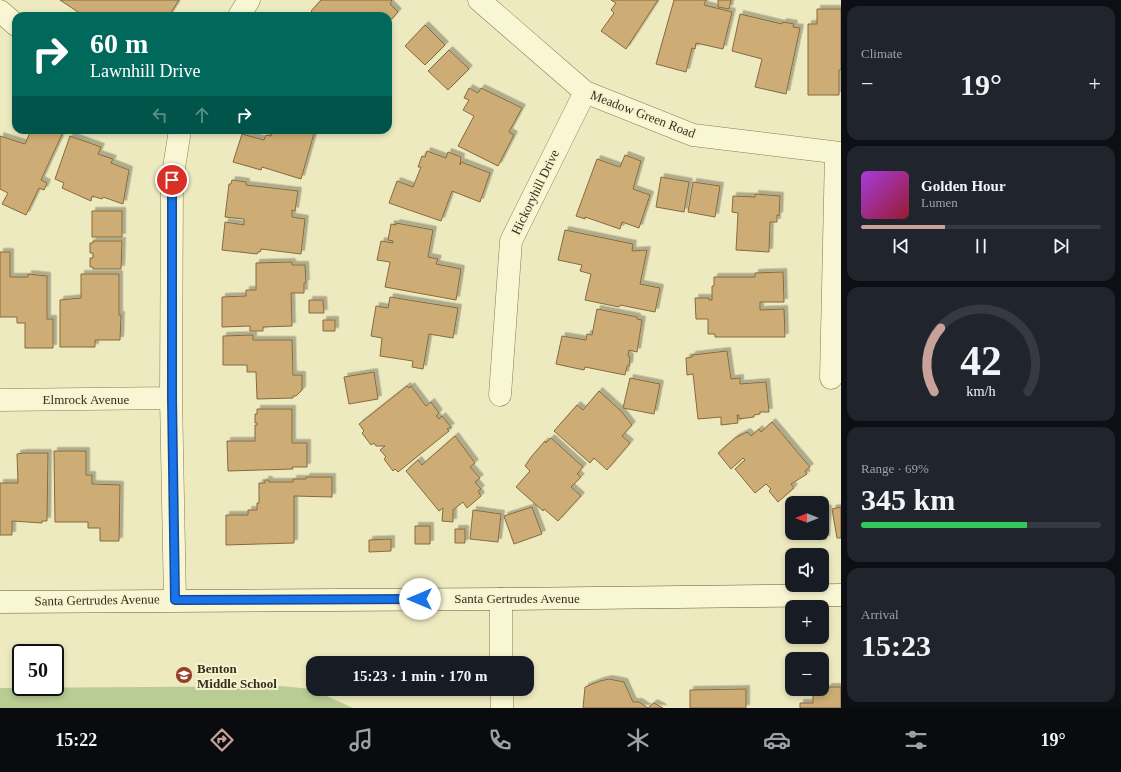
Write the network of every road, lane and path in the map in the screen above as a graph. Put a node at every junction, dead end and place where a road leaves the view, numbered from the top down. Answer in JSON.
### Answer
{"nodes":[{"id":1,"x":249,"y":0,"type":"edge"},
{"id":2,"x":479,"y":0,"type":"edge"},
{"id":3,"x":0,"y":11,"type":"edge"},
{"id":4,"x":242,"y":12,"type":"edge"},
{"id":5,"x":12,"y":22,"type":"edge"},
{"id":6,"x":585,"y":92,"type":"junction"},
{"id":7,"x":179,"y":134,"type":"edge"},
{"id":8,"x":839,"y":153,"type":"edge"},
{"id":9,"x":830,"y":378,"type":"dead end"},
{"id":10,"x":500,"y":395,"type":"dead end"},
{"id":11,"x":172,"y":398,"type":"junction"},
{"id":12,"x":0,"y":400,"type":"edge"},
{"id":13,"x":841,"y":595,"type":"edge"},
{"id":14,"x":501,"y":599,"type":"junction"},
{"id":15,"x":175,"y":600,"type":"junction"},
{"id":16,"x":0,"y":602,"type":"edge"},
{"id":17,"x":501,"y":656,"type":"edge"},
{"id":18,"x":502,"y":696,"type":"edge"},
{"id":19,"x":502,"y":708,"type":"edge"}],
"edges":[{"from":1,"to":4,"type":"street"},
{"from":2,"to":6,"type":"street","name":"Meadow Green Road"},
{"from":3,"to":5,"type":"street"},
{"from":6,"to":8,"type":"street","name":"Meadow Green Road"},
{"from":6,"to":10,"type":"street","name":"Hickoryhill Drive"},
{"from":7,"to":11,"type":"street"},
{"from":8,"to":9,"type":"street"},
{"from":11,"to":12,"type":"street","name":"Elmrock Avenue"},
{"from":11,"to":15,"type":"street"},
{"from":13,"to":14,"type":"street","name":"Santa Gertrudes Avenue"},
{"from":14,"to":15,"type":"street","name":"Santa Gertrudes Avenue"},
{"from":14,"to":17,"type":"street"},
{"from":15,"to":16,"type":"street","name":"Santa Gertrudes Avenue"},
{"from":18,"to":19,"type":"street"}]}
